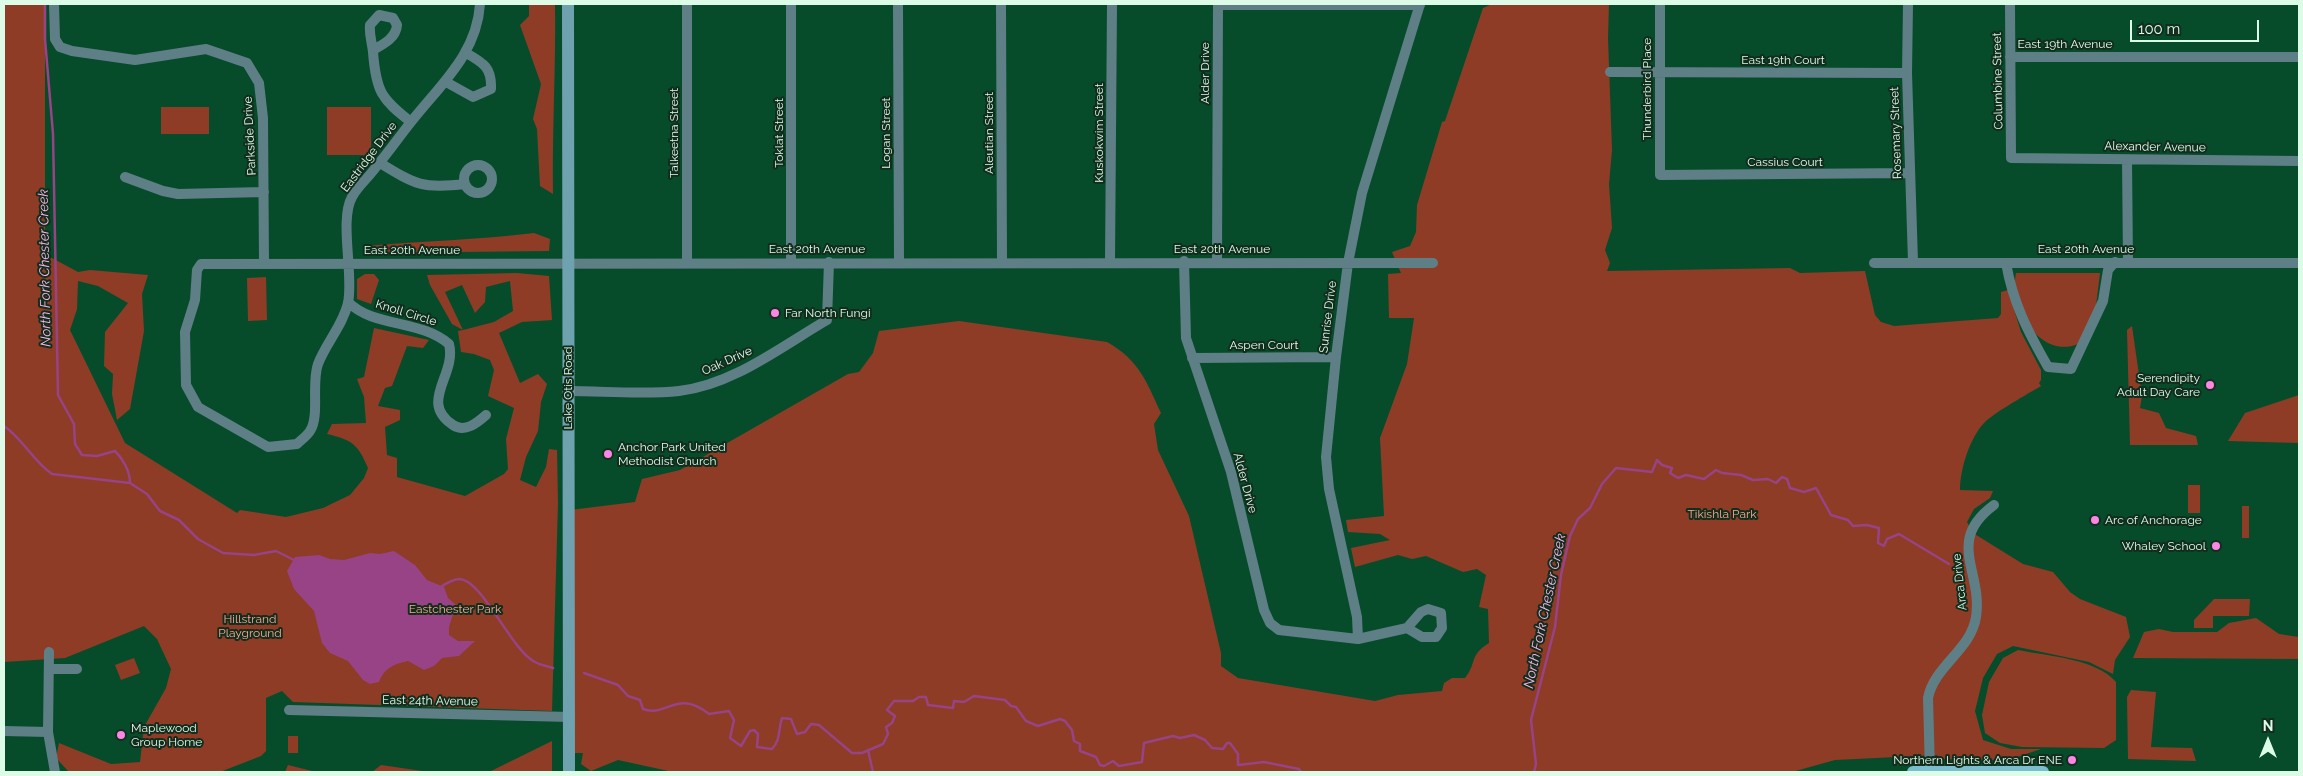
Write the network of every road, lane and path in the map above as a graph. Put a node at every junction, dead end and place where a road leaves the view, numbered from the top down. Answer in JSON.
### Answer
{"nodes":[{"id":1,"x":54,"y":4,"type":"edge"},
{"id":2,"x":480,"y":4,"type":"edge"},
{"id":3,"x":568,"y":4,"type":"edge"},
{"id":4,"x":687,"y":4,"type":"edge"},
{"id":5,"x":791,"y":4,"type":"edge"},
{"id":6,"x":898,"y":4,"type":"edge"},
{"id":7,"x":1001,"y":4,"type":"edge"},
{"id":8,"x":1112,"y":4,"type":"edge"},
{"id":9,"x":1420,"y":4,"type":"edge"},
{"id":10,"x":1660,"y":4,"type":"edge"},
{"id":11,"x":1908,"y":4,"type":"edge"},
{"id":12,"x":2010,"y":4,"type":"edge"},
{"id":13,"x":1218,"y":5,"type":"edge"},
{"id":14,"x":1347,"y":5,"type":"edge"},
{"id":15,"x":373,"y":50,"type":"dead end"},
{"id":16,"x":466,"y":54,"type":"junction"},
{"id":17,"x":2010,"y":57,"type":"junction"},
{"id":18,"x":2299,"y":57,"type":"edge"},
{"id":19,"x":1610,"y":72,"type":"dead end"},
{"id":20,"x":1660,"y":73,"type":"junction"},
{"id":21,"x":1907,"y":73,"type":"junction"},
{"id":22,"x":446,"y":82,"type":"junction"},
{"id":23,"x":411,"y":122,"type":"junction"},
{"id":24,"x":2011,"y":158,"type":"joint"},
{"id":25,"x":2127,"y":160,"type":"junction"},
{"id":26,"x":2299,"y":161,"type":"edge"},
{"id":27,"x":380,"y":163,"type":"junction"},
{"id":28,"x":1910,"y":173,"type":"junction"},
{"id":29,"x":1660,"y":175,"type":"joint"},
{"id":30,"x":125,"y":177,"type":"dead end"},
{"id":31,"x":465,"y":184,"type":"dead end"},
{"id":32,"x":264,"y":192,"type":"junction"},
{"id":33,"x":1184,"y":261,"type":"junction"},
{"id":34,"x":1216,"y":261,"type":"junction"},
{"id":35,"x":348,"y":262,"type":"junction"},
{"id":36,"x":568,"y":262,"type":"junction"},
{"id":37,"x":687,"y":262,"type":"junction"},
{"id":38,"x":791,"y":262,"type":"junction"},
{"id":39,"x":829,"y":262,"type":"junction"},
{"id":40,"x":899,"y":262,"type":"junction"},
{"id":41,"x":1002,"y":262,"type":"junction"},
{"id":42,"x":1110,"y":262,"type":"junction"},
{"id":43,"x":1913,"y":262,"type":"junction"},
{"id":44,"x":2116,"y":262,"type":"junction"},
{"id":45,"x":2128,"y":262,"type":"junction"},
{"id":46,"x":2299,"y":262,"type":"edge"},
{"id":47,"x":264,"y":263,"type":"junction"},
{"id":48,"x":1348,"y":263,"type":"junction"},
{"id":49,"x":1433,"y":263,"type":"dead end"},
{"id":50,"x":1874,"y":263,"type":"dead end"},
{"id":51,"x":2006,"y":263,"type":"junction"},
{"id":52,"x":348,"y":302,"type":"junction"},
{"id":53,"x":1336,"y":357,"type":"junction"},
{"id":54,"x":1192,"y":358,"type":"junction"},
{"id":55,"x":568,"y":391,"type":"junction"},
{"id":56,"x":486,"y":415,"type":"dead end"},
{"id":57,"x":311,"y":430,"type":"joint"},
{"id":58,"x":1994,"y":505,"type":"dead end"},
{"id":59,"x":1407,"y":628,"type":"dead end"},
{"id":60,"x":1358,"y":639,"type":"junction"},
{"id":61,"x":49,"y":652,"type":"dead end"},
{"id":62,"x":49,"y":669,"type":"junction"},
{"id":63,"x":77,"y":669,"type":"dead end"},
{"id":64,"x":289,"y":710,"type":"dead end"},
{"id":65,"x":570,"y":717,"type":"junction"},
{"id":66,"x":4,"y":731,"type":"edge"},
{"id":67,"x":48,"y":732,"type":"junction"},
{"id":68,"x":55,"y":772,"type":"edge"},
{"id":69,"x":570,"y":772,"type":"edge"},
{"id":70,"x":1913,"y":772,"type":"edge"},
{"id":71,"x":1930,"y":772,"type":"edge"},
{"id":72,"x":2043,"y":772,"type":"edge"}],
"edges":[{"from":1,"to":32,"type":"street","name":"Parkside Drive"},
{"from":2,"to":16,"type":"street","name":"Eastridge Drive"},
{"from":3,"to":36,"type":"main road","name":"Lake Otis Road"},
{"from":4,"to":37,"type":"street","name":"Talkeetna Street"},
{"from":5,"to":38,"type":"street","name":"Toklat Street"},
{"from":6,"to":40,"type":"street","name":"Logan Street"},
{"from":7,"to":41,"type":"street","name":"Aleutian Street"},
{"from":8,"to":42,"type":"street","name":"Kuskokwim Street"},
{"from":9,"to":14,"type":"street"},
{"from":9,"to":48,"type":"street","name":"Sunrise Drive"},
{"from":10,"to":20,"type":"street","name":"Thunderbird Place"},
{"from":11,"to":21,"type":"street","name":"Rosemary Street"},
{"from":12,"to":17,"type":"street","name":"Columbine Street"},
{"from":13,"to":14,"type":"street"},
{"from":13,"to":34,"type":"street","name":"Alder Drive"},
{"from":15,"to":23,"type":"street"},
{"from":16,"to":22,"type":"street","name":"Eastridge Drive"},
{"from":16,"to":22,"type":"street"},
{"from":17,"to":18,"type":"street","name":"East 19th Avenue"},
{"from":17,"to":24,"type":"street","name":"Columbine Street"},
{"from":19,"to":20,"type":"street"},
{"from":20,"to":21,"type":"street","name":"East 19th Court"},
{"from":20,"to":29,"type":"street","name":"Thunderbird Place"},
{"from":21,"to":28,"type":"street","name":"Rosemary Street"},
{"from":22,"to":23,"type":"street","name":"Eastridge Drive"},
{"from":23,"to":27,"type":"street","name":"Eastridge Drive"},
{"from":24,"to":25,"type":"street","name":"Alexander Avenue"},
{"from":25,"to":26,"type":"street","name":"Alexander Avenue"},
{"from":25,"to":45,"type":"street"},
{"from":27,"to":31,"type":"street"},
{"from":27,"to":35,"type":"street","name":"Eastridge Drive"},
{"from":28,"to":29,"type":"street","name":"Cassius Court"},
{"from":28,"to":43,"type":"street","name":"Rosemary Street"},
{"from":30,"to":32,"type":"street"},
{"from":32,"to":47,"type":"street","name":"Parkside Drive"},
{"from":33,"to":34,"type":"street","name":"East 20th Avenue"},
{"from":33,"to":42,"type":"street","name":"East 20th Avenue"},
{"from":33,"to":54,"type":"street","name":"Alder Drive"},
{"from":34,"to":48,"type":"street","name":"East 20th Avenue"},
{"from":35,"to":36,"type":"street","name":"East 20th Avenue"},
{"from":35,"to":47,"type":"street","name":"East 20th Avenue"},
{"from":35,"to":52,"type":"street","name":"Eastridge Drive"},
{"from":36,"to":37,"type":"street","name":"East 20th Avenue"},
{"from":36,"to":55,"type":"main road","name":"Lake Otis Road"},
{"from":37,"to":38,"type":"street","name":"East 20th Avenue"},
{"from":38,"to":39,"type":"street","name":"East 20th Avenue"},
{"from":39,"to":40,"type":"street","name":"East 20th Avenue"},
{"from":39,"to":55,"type":"street","name":"Oak Drive"},
{"from":40,"to":41,"type":"street","name":"East 20th Avenue"},
{"from":41,"to":42,"type":"street","name":"East 20th Avenue"},
{"from":43,"to":50,"type":"street","name":"East 20th Avenue"},
{"from":43,"to":51,"type":"street","name":"East 20th Avenue"},
{"from":44,"to":45,"type":"street","name":"East 20th Avenue"},
{"from":44,"to":51,"type":"street","name":"East 20th Avenue"},
{"from":44,"to":51,"type":"street"},
{"from":45,"to":46,"type":"street","name":"East 20th Avenue"},
{"from":47,"to":57,"type":"street","name":"East 20th Avenue"},
{"from":48,"to":49,"type":"street","name":"East 20th Avenue"},
{"from":48,"to":53,"type":"street","name":"Sunrise Drive"},
{"from":52,"to":56,"type":"street","name":"Knoll Circle"},
{"from":52,"to":57,"type":"street","name":"Eastridge Drive"},
{"from":53,"to":54,"type":"street","name":"Aspen Court"},
{"from":53,"to":60,"type":"street","name":"Sunrise Drive"},
{"from":54,"to":60,"type":"street","name":"Alder Drive"},
{"from":55,"to":65,"type":"main road","name":"Lake Otis Road"},
{"from":58,"to":71,"type":"street","name":"Arca Drive"},
{"from":59,"to":60,"type":"street","name":"Alder Drive"},
{"from":61,"to":62,"type":"street"},
{"from":62,"to":63,"type":"street"},
{"from":62,"to":67,"type":"street"},
{"from":64,"to":65,"type":"street","name":"East 24th Avenue"},
{"from":65,"to":69,"type":"main road","name":"Lake Otis Road"},
{"from":66,"to":67,"type":"street"},
{"from":67,"to":68,"type":"street"},
{"from":70,"to":71,"type":"main road"},
{"from":71,"to":72,"type":"main road"}]}
